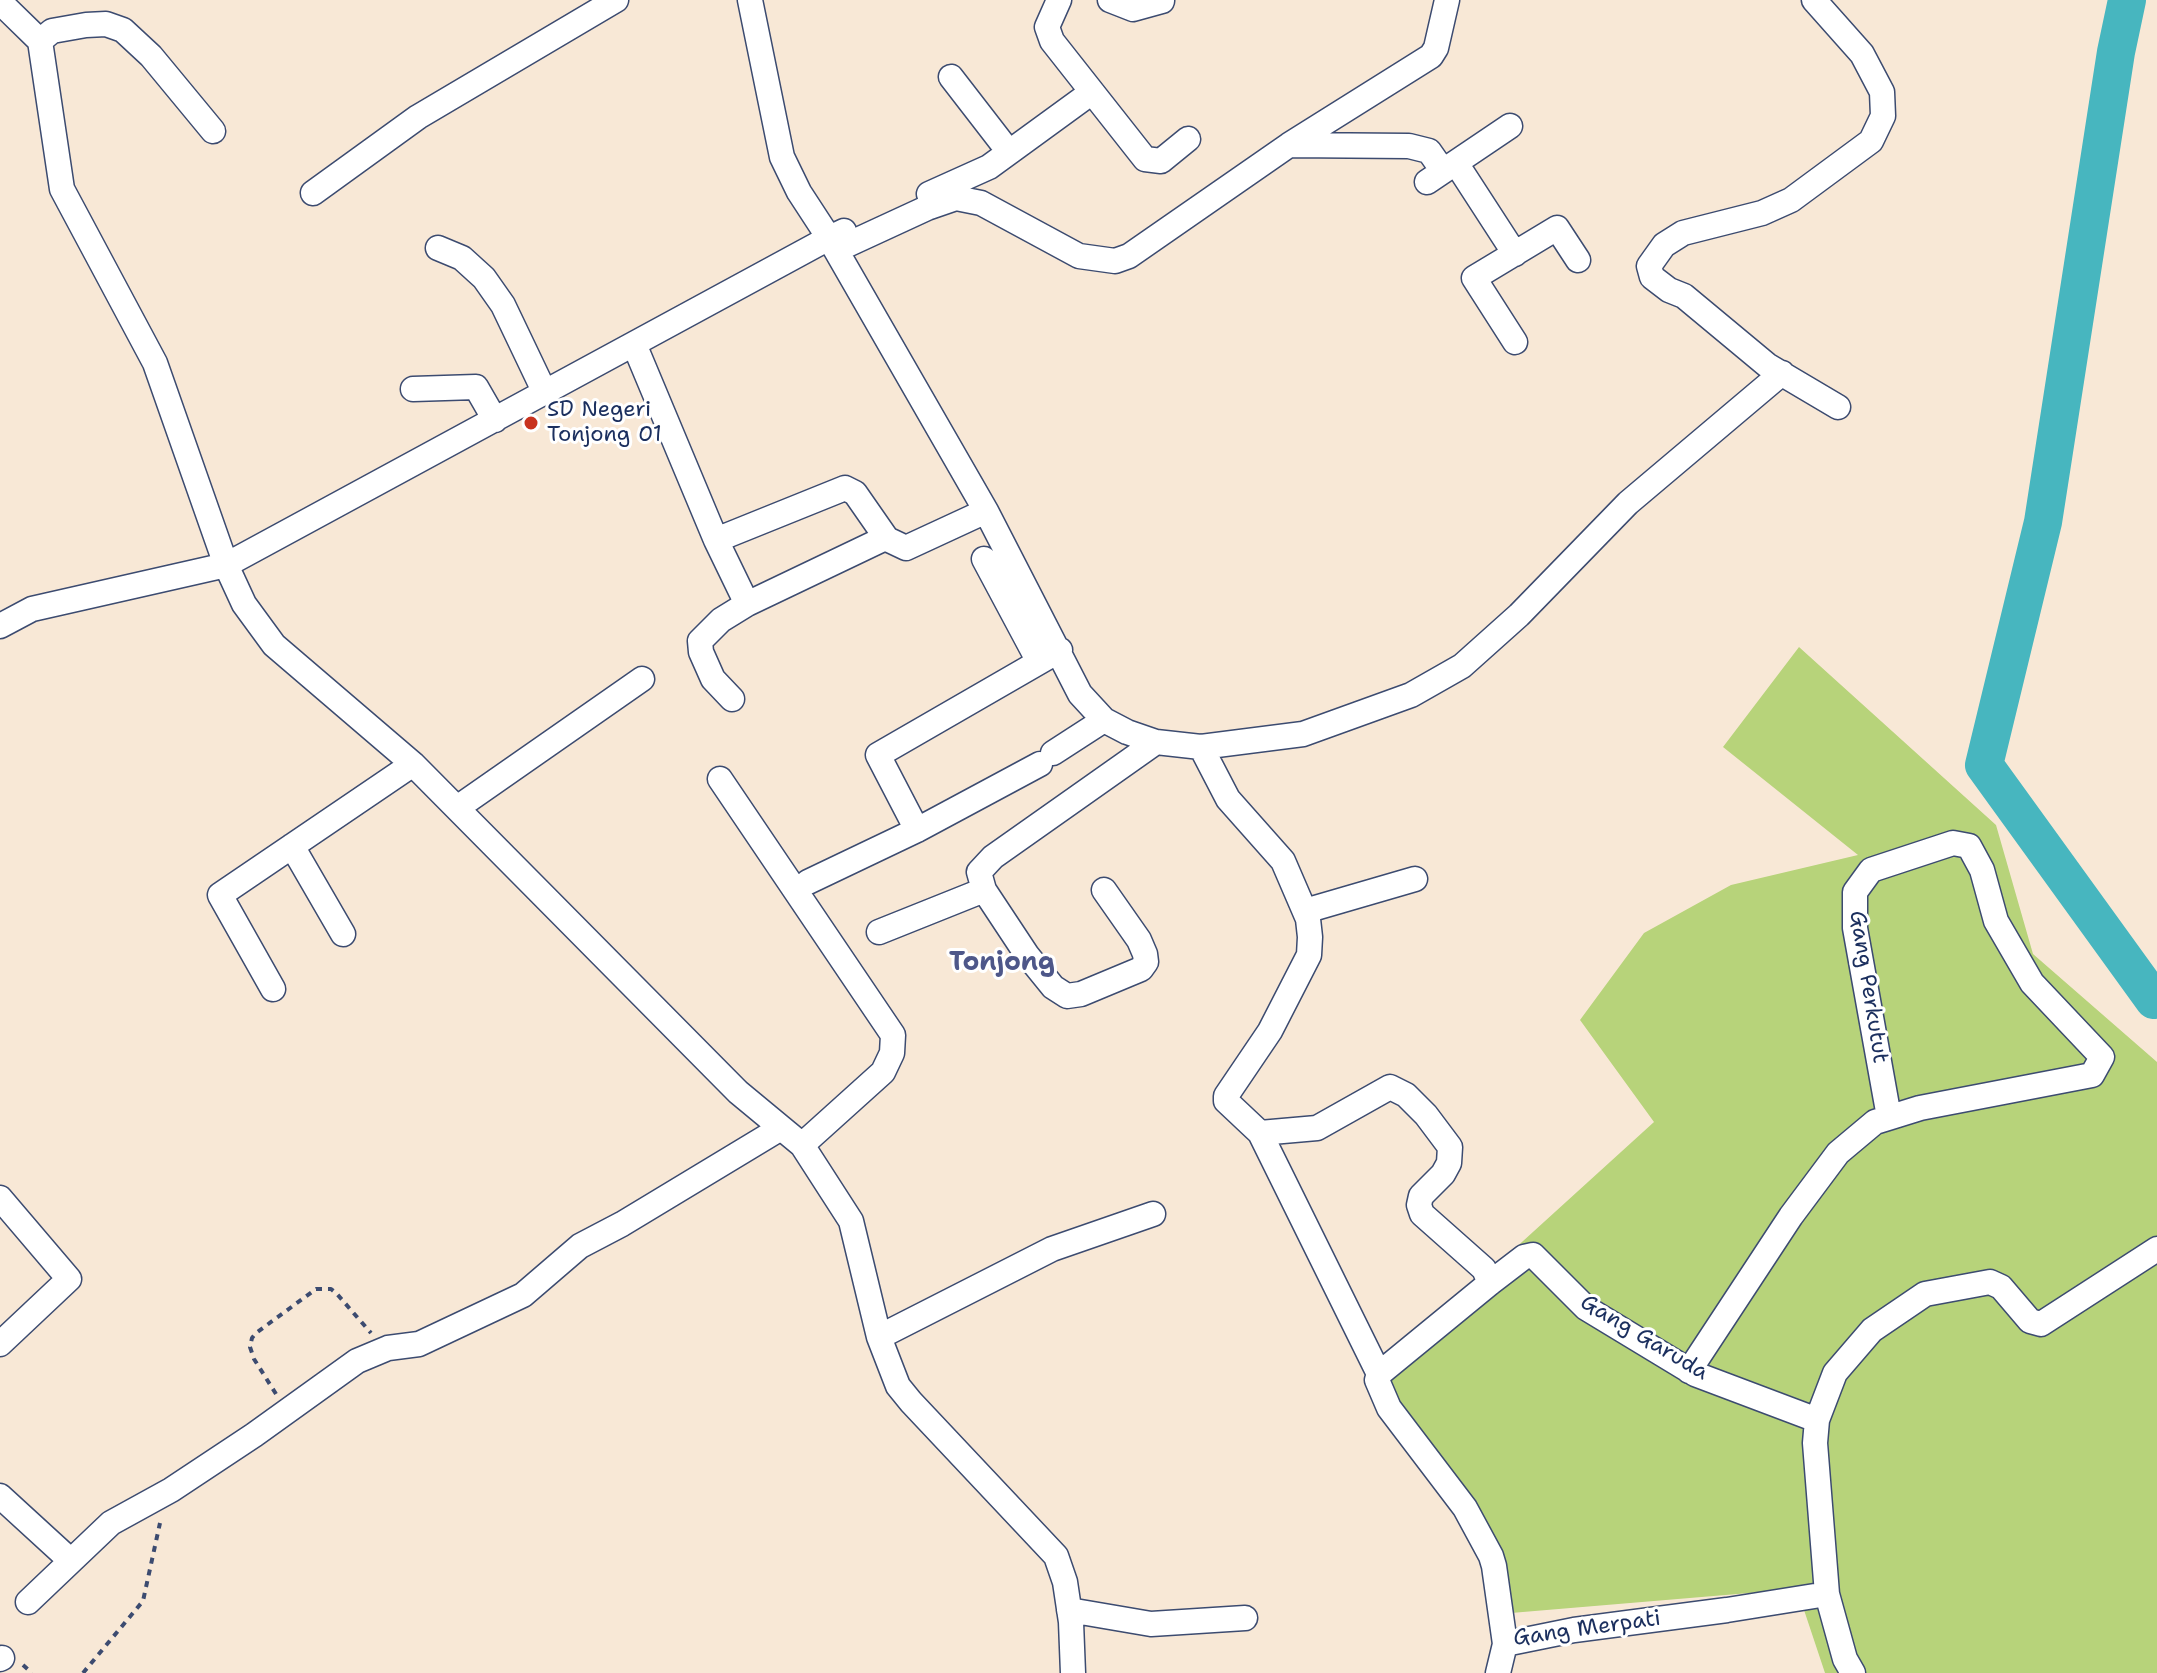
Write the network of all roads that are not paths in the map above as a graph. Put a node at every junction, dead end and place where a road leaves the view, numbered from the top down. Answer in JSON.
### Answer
{"nodes":[{"id":1,"x":616,"y":0,"type":"edge"},
{"id":2,"x":750,"y":0,"type":"edge"},
{"id":3,"x":1059,"y":0,"type":"edge"},
{"id":4,"x":1110,"y":0,"type":"edge"},
{"id":5,"x":1447,"y":0,"type":"edge"},
{"id":6,"x":1814,"y":0,"type":"edge"},
{"id":7,"x":1162,"y":1,"type":"edge"},
{"id":8,"x":0,"y":2,"type":"edge"},
{"id":9,"x":40,"y":41,"type":"junction"},
{"id":10,"x":951,"y":77,"type":"dead end"},
{"id":11,"x":1092,"y":92,"type":"junction"},
{"id":12,"x":1510,"y":126,"type":"dead end"},
{"id":13,"x":213,"y":131,"type":"dead end"},
{"id":14,"x":1188,"y":139,"type":"dead end"},
{"id":15,"x":1289,"y":145,"type":"junction"},
{"id":16,"x":1009,"y":152,"type":"junction"},
{"id":17,"x":1442,"y":172,"type":"junction"},
{"id":18,"x":313,"y":193,"type":"dead end"},
{"id":19,"x":833,"y":244,"type":"junction"},
{"id":20,"x":438,"y":248,"type":"dead end"},
{"id":21,"x":1515,"y":254,"type":"junction"},
{"id":22,"x":1578,"y":260,"type":"dead end"},
{"id":23,"x":1515,"y":342,"type":"dead end"},
{"id":24,"x":634,"y":344,"type":"junction"},
{"id":25,"x":1782,"y":373,"type":"junction"},
{"id":26,"x":413,"y":389,"type":"dead end"},
{"id":27,"x":545,"y":393,"type":"junction"},
{"id":28,"x":1838,"y":407,"type":"dead end"},
{"id":29,"x":495,"y":420,"type":"junction"},
{"id":30,"x":986,"y":511,"type":"junction"},
{"id":31,"x":887,"y":539,"type":"junction"},
{"id":32,"x":716,"y":540,"type":"junction"},
{"id":33,"x":984,"y":559,"type":"dead end"},
{"id":34,"x":226,"y":565,"type":"junction"},
{"id":35,"x":747,"y":604,"type":"junction"},
{"id":36,"x":0,"y":626,"type":"edge"},
{"id":37,"x":1049,"y":656,"type":"junction"},
{"id":38,"x":642,"y":679,"type":"dead end"},
{"id":39,"x":732,"y":699,"type":"dead end"},
{"id":40,"x":1104,"y":720,"type":"junction"},
{"id":41,"x":1156,"y":742,"type":"junction"},
{"id":42,"x":1201,"y":747,"type":"junction"},
{"id":43,"x":413,"y":764,"type":"junction"},
{"id":44,"x":720,"y":779,"type":"dead end"},
{"id":45,"x":457,"y":808,"type":"junction"},
{"id":46,"x":917,"y":830,"type":"junction"},
{"id":47,"x":292,"y":846,"type":"junction"},
{"id":48,"x":1415,"y":879,"type":"dead end"},
{"id":49,"x":808,"y":882,"type":"dead end"},
{"id":50,"x":984,"y":890,"type":"junction"},
{"id":51,"x":1104,"y":890,"type":"dead end"},
{"id":52,"x":1305,"y":911,"type":"junction"},
{"id":53,"x":879,"y":932,"type":"dead end"},
{"id":54,"x":343,"y":934,"type":"dead end"},
{"id":55,"x":273,"y":989,"type":"dead end"},
{"id":56,"x":1889,"y":1117,"type":"junction"},
{"id":57,"x":781,"y":1128,"type":"junction"},
{"id":58,"x":1260,"y":1133,"type":"junction"},
{"id":59,"x":802,"y":1145,"type":"junction"},
{"id":60,"x":0,"y":1198,"type":"edge"},
{"id":61,"x":1153,"y":1214,"type":"dead end"},
{"id":62,"x":2157,"y":1249,"type":"edge"},
{"id":63,"x":1490,"y":1283,"type":"junction"},
{"id":64,"x":3,"y":1337,"type":"edge"},
{"id":65,"x":879,"y":1337,"type":"junction"},
{"id":66,"x":1689,"y":1371,"type":"junction"},
{"id":67,"x":1379,"y":1374,"type":"junction"},
{"id":68,"x":1817,"y":1420,"type":"junction"},
{"id":69,"x":0,"y":1496,"type":"edge"},
{"id":70,"x":71,"y":1561,"type":"junction"},
{"id":71,"x":1827,"y":1594,"type":"junction"},
{"id":72,"x":28,"y":1602,"type":"dead end"},
{"id":73,"x":1069,"y":1610,"type":"junction"},
{"id":74,"x":1245,"y":1618,"type":"dead end"},
{"id":75,"x":1505,"y":1644,"type":"junction"},
{"id":76,"x":1073,"y":1673,"type":"edge"},
{"id":77,"x":1498,"y":1673,"type":"edge"},
{"id":78,"x":1853,"y":1673,"type":"edge"}],
"edges":[{"from":1,"to":18,"type":"street"},
{"from":2,"to":19,"type":"street"},
{"from":3,"to":11,"type":"street"},
{"from":4,"to":7,"type":"street"},
{"from":5,"to":15,"type":"street"},
{"from":6,"to":25,"type":"street"},
{"from":8,"to":9,"type":"street"},
{"from":9,"to":13,"type":"street"},
{"from":9,"to":34,"type":"street"},
{"from":10,"to":16,"type":"street"},
{"from":11,"to":14,"type":"street"},
{"from":11,"to":16,"type":"street"},
{"from":12,"to":17,"type":"street"},
{"from":15,"to":17,"type":"street"},
{"from":15,"to":19,"type":"street"},
{"from":16,"to":19,"type":"street"},
{"from":17,"to":21,"type":"street"},
{"from":19,"to":24,"type":"street"},
{"from":19,"to":30,"type":"street"},
{"from":20,"to":27,"type":"street"},
{"from":21,"to":22,"type":"street"},
{"from":21,"to":23,"type":"street"},
{"from":24,"to":27,"type":"street"},
{"from":24,"to":32,"type":"street"},
{"from":25,"to":28,"type":"street"},
{"from":25,"to":42,"type":"street"},
{"from":26,"to":29,"type":"street"},
{"from":27,"to":29,"type":"street"},
{"from":29,"to":34,"type":"street"},
{"from":30,"to":31,"type":"street"},
{"from":30,"to":37,"type":"street"},
{"from":31,"to":32,"type":"street"},
{"from":31,"to":35,"type":"street"},
{"from":32,"to":35,"type":"street"},
{"from":33,"to":37,"type":"street"},
{"from":34,"to":36,"type":"street"},
{"from":34,"to":43,"type":"street"},
{"from":35,"to":39,"type":"street"},
{"from":37,"to":40,"type":"street"},
{"from":37,"to":46,"type":"street"},
{"from":38,"to":45,"type":"street"},
{"from":40,"to":41,"type":"street"},
{"from":40,"to":46,"type":"street"},
{"from":41,"to":42,"type":"street"},
{"from":41,"to":50,"type":"street"},
{"from":42,"to":52,"type":"street"},
{"from":43,"to":45,"type":"street"},
{"from":43,"to":47,"type":"street"},
{"from":44,"to":59,"type":"street"},
{"from":45,"to":57,"type":"street"},
{"from":46,"to":49,"type":"street"},
{"from":47,"to":54,"type":"street"},
{"from":47,"to":55,"type":"street"},
{"from":48,"to":52,"type":"street"},
{"from":50,"to":51,"type":"street"},
{"from":50,"to":53,"type":"street"},
{"from":52,"to":58,"type":"street"},
{"from":56,"to":56,"type":"street","name":"Gang Perkutut"},
{"from":56,"to":66,"type":"street","name":"Gang Perkutut"},
{"from":57,"to":59,"type":"street"},
{"from":57,"to":70,"type":"street"},
{"from":58,"to":63,"type":"street"},
{"from":58,"to":67,"type":"street","name":"Gang Merpati"},
{"from":59,"to":65,"type":"street"},
{"from":60,"to":64,"type":"street"},
{"from":61,"to":65,"type":"street"},
{"from":62,"to":68,"type":"street"},
{"from":63,"to":66,"type":"street","name":"Gang Garuda"},
{"from":63,"to":67,"type":"street","name":"Gang Garuda"},
{"from":65,"to":73,"type":"street"},
{"from":66,"to":68,"type":"street","name":"Gang Garuda"},
{"from":67,"to":75,"type":"street","name":"Gang Merpati"},
{"from":68,"to":71,"type":"street"},
{"from":69,"to":70,"type":"street"},
{"from":70,"to":72,"type":"street"},
{"from":71,"to":75,"type":"street","name":"Gang Merpati"},
{"from":71,"to":78,"type":"street"},
{"from":73,"to":74,"type":"street"},
{"from":73,"to":76,"type":"street"},
{"from":75,"to":77,"type":"street"}]}
